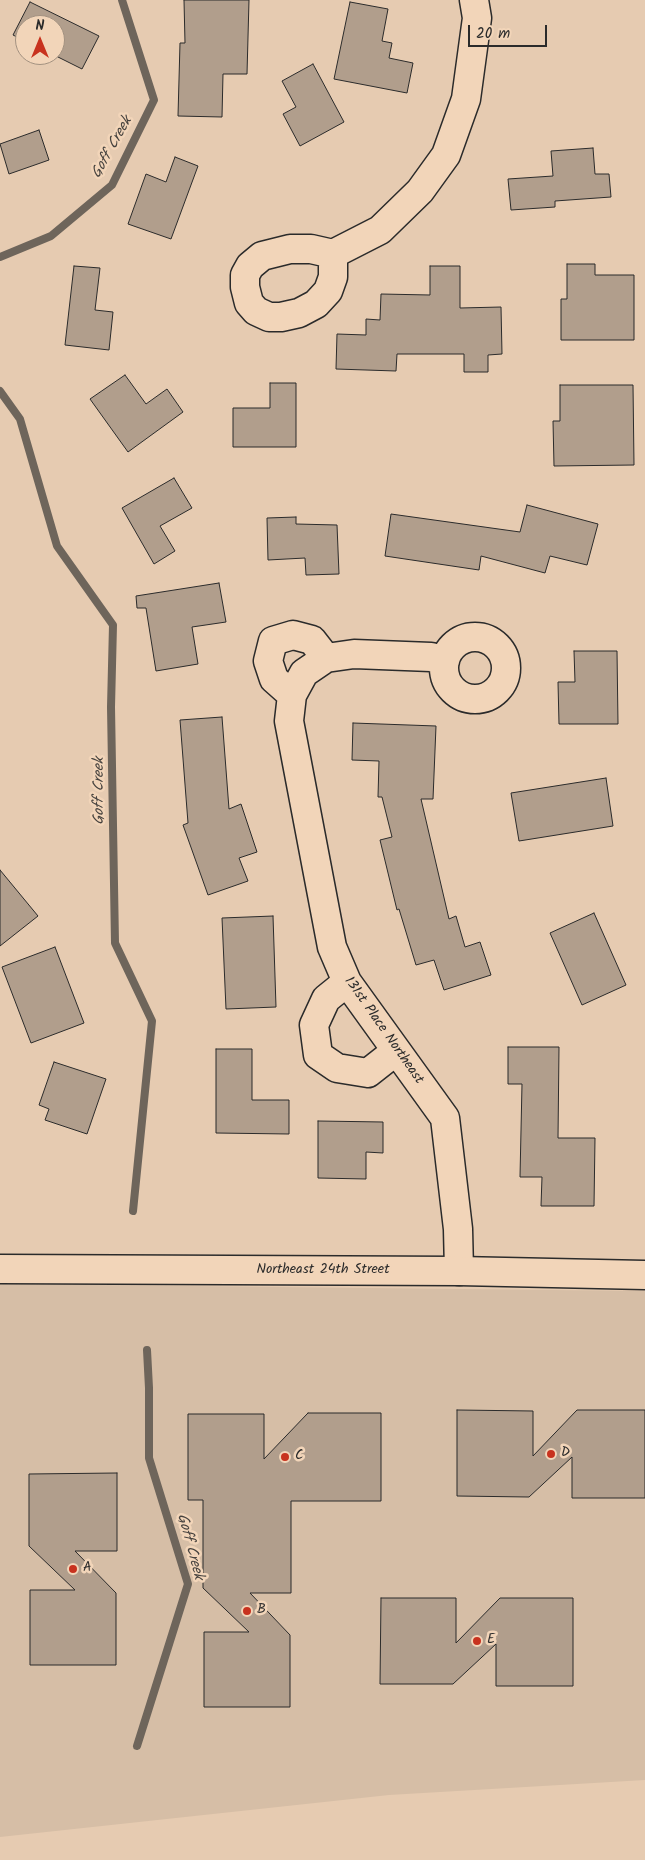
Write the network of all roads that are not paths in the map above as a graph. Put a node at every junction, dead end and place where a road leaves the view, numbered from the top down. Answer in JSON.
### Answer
{"nodes":[{"id":1,"x":474,"y":0,"type":"edge"},
{"id":2,"x":333,"y":254,"type":"dead end"},
{"id":3,"x":445,"y":661,"type":"dead end"},
{"id":4,"x":347,"y":982,"type":"junction"},
{"id":5,"x":396,"y":1051,"type":"junction"},
{"id":6,"x":0,"y":1268,"type":"edge"},
{"id":7,"x":459,"y":1271,"type":"junction"},
{"id":8,"x":645,"y":1275,"type":"edge"}],
"edges":[{"from":1,"to":2,"type":"street"},
{"from":3,"to":4,"type":"street","name":"131st Place Northeast"},
{"from":4,"to":5,"type":"street","name":"131st Place Northeast"},
{"from":4,"to":5,"type":"street"},
{"from":5,"to":7,"type":"street","name":"131st Place Northeast"},
{"from":6,"to":7,"type":"street","name":"Northeast 24th Street"},
{"from":7,"to":8,"type":"street","name":"Northeast 24th Street"}]}
